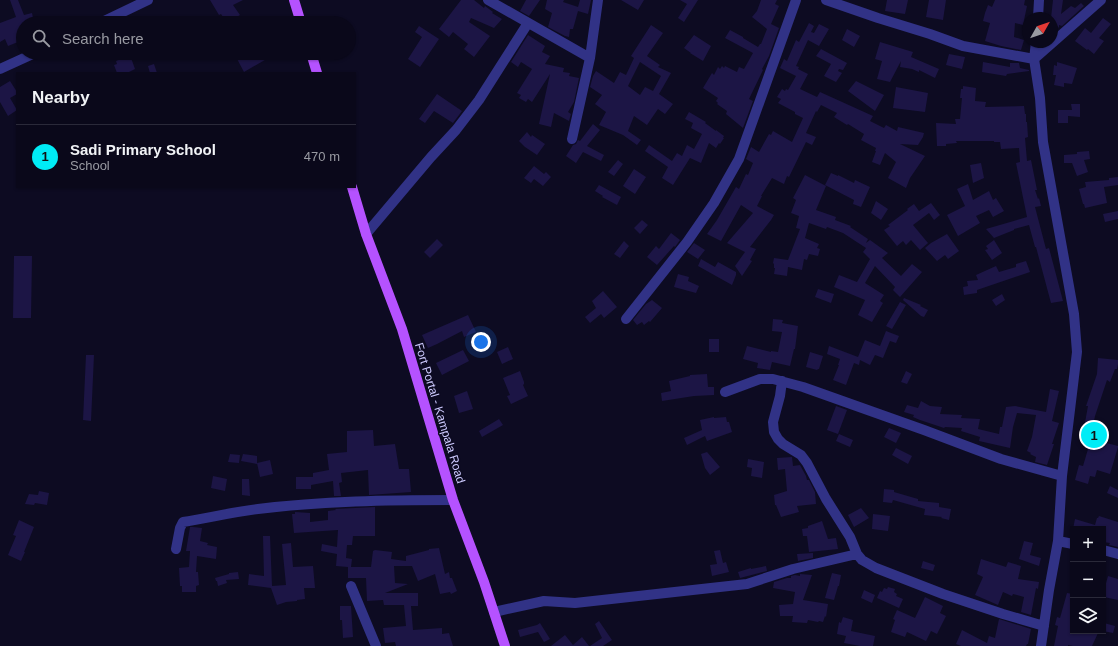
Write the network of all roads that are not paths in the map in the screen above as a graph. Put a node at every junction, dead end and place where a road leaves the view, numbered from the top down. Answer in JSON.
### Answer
{"nodes":[{"id":1,"x":148,"y":0,"type":"edge"},
{"id":2,"x":294,"y":0,"type":"edge"},
{"id":3,"x":488,"y":0,"type":"edge"},
{"id":4,"x":598,"y":0,"type":"edge"},
{"id":5,"x":796,"y":0,"type":"edge"},
{"id":6,"x":826,"y":0,"type":"edge"},
{"id":7,"x":1039,"y":0,"type":"edge"},
{"id":8,"x":1101,"y":0,"type":"edge"},
{"id":9,"x":1038,"y":12,"type":"edge"},
{"id":10,"x":115,"y":16,"type":"edge"},
{"id":11,"x":299,"y":16,"type":"edge"},
{"id":12,"x":528,"y":23,"type":"junction"},
{"id":13,"x":1035,"y":48,"type":"edge"},
{"id":14,"x":590,"y":58,"type":"junction"},
{"id":15,"x":1034,"y":59,"type":"junction"},
{"id":16,"x":19,"y":60,"type":"edge"},
{"id":17,"x":313,"y":60,"type":"edge"},
{"id":18,"x":0,"y":68,"type":"edge"},
{"id":19,"x":317,"y":72,"type":"edge"},
{"id":20,"x":572,"y":140,"type":"dead end"},
{"id":21,"x":352,"y":188,"type":"edge"},
{"id":22,"x":366,"y":234,"type":"junction"},
{"id":23,"x":626,"y":319,"type":"dead end"},
{"id":24,"x":782,"y":381,"type":"junction"},
{"id":25,"x":725,"y":392,"type":"dead end"},
{"id":26,"x":1062,"y":476,"type":"junction"},
{"id":27,"x":453,"y":500,"type":"junction"},
{"id":28,"x":1058,"y":541,"type":"junction"},
{"id":29,"x":1070,"y":543,"type":"edge"},
{"id":30,"x":176,"y":549,"type":"dead end"},
{"id":31,"x":1106,"y":551,"type":"edge"},
{"id":32,"x":857,"y":554,"type":"junction"},
{"id":33,"x":1118,"y":554,"type":"edge"},
{"id":34,"x":351,"y":586,"type":"dead end"},
{"id":35,"x":494,"y":612,"type":"junction"},
{"id":36,"x":1044,"y":626,"type":"junction"},
{"id":37,"x":376,"y":646,"type":"edge"},
{"id":38,"x":504,"y":646,"type":"edge"},
{"id":39,"x":1041,"y":646,"type":"edge"}],
"edges":[{"from":1,"to":10,"type":"street"},
{"from":2,"to":11,"type":"main road"},
{"from":3,"to":12,"type":"street"},
{"from":4,"to":14,"type":"street"},
{"from":5,"to":23,"type":"street"},
{"from":6,"to":15,"type":"street"},
{"from":7,"to":9,"type":"street"},
{"from":8,"to":15,"type":"street"},
{"from":12,"to":14,"type":"street"},
{"from":12,"to":22,"type":"street"},
{"from":13,"to":15,"type":"street"},
{"from":14,"to":20,"type":"street"},
{"from":15,"to":26,"type":"street"},
{"from":16,"to":18,"type":"street"},
{"from":17,"to":19,"type":"main road"},
{"from":21,"to":22,"type":"main road","name":"Fort Portal - Kampala Road"},
{"from":22,"to":27,"type":"main road","name":"Fort Portal - Kampala Road"},
{"from":24,"to":25,"type":"street"},
{"from":24,"to":26,"type":"street"},
{"from":24,"to":32,"type":"street"},
{"from":26,"to":28,"type":"street"},
{"from":27,"to":30,"type":"street"},
{"from":27,"to":35,"type":"main road","name":"Fort Portal - Kampala Road"},
{"from":28,"to":29,"type":"street"},
{"from":28,"to":36,"type":"street"},
{"from":31,"to":33,"type":"street"},
{"from":32,"to":35,"type":"street"},
{"from":32,"to":36,"type":"street"},
{"from":34,"to":37,"type":"street"},
{"from":35,"to":38,"type":"main road","name":"Fort Portal - Kampala Road"},
{"from":36,"to":39,"type":"street"}]}
